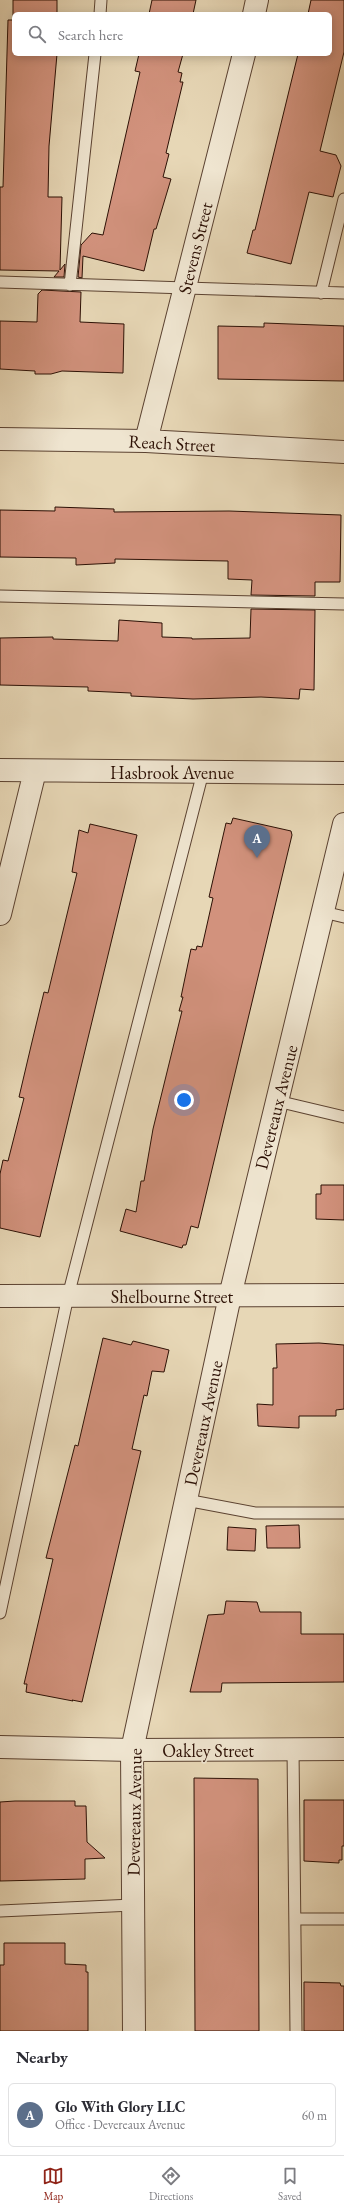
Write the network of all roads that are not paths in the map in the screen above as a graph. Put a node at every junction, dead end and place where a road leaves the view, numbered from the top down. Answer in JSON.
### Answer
{"nodes":[{"id":1,"x":101,"y":0,"type":"edge"},
{"id":2,"x":257,"y":0,"type":"edge"},
{"id":3,"x":100,"y":12,"type":"edge"},
{"id":4,"x":254,"y":12,"type":"edge"},
{"id":5,"x":95,"y":56,"type":"edge"},
{"id":6,"x":243,"y":56,"type":"edge"},
{"id":7,"x":344,"y":199,"type":"edge"},
{"id":8,"x":0,"y":282,"type":"edge"},
{"id":9,"x":70,"y":285,"type":"junction"},
{"id":10,"x":184,"y":289,"type":"junction"},
{"id":11,"x":321,"y":293,"type":"junction"},
{"id":12,"x":344,"y":293,"type":"edge"},
{"id":13,"x":0,"y":439,"type":"edge"},
{"id":14,"x":146,"y":441,"type":"junction"},
{"id":15,"x":344,"y":452,"type":"edge"},
{"id":16,"x":0,"y":596,"type":"edge"},
{"id":17,"x":344,"y":604,"type":"edge"},
{"id":18,"x":0,"y":770,"type":"edge"},
{"id":19,"x":35,"y":771,"type":"junction"},
{"id":20,"x":203,"y":772,"type":"junction"},
{"id":21,"x":344,"y":773,"type":"edge"},
{"id":22,"x":344,"y":824,"type":"edge"},
{"id":23,"x":323,"y":912,"type":"junction"},
{"id":24,"x":0,"y":914,"type":"edge"},
{"id":25,"x":344,"y":917,"type":"edge"},
{"id":26,"x":277,"y":1101,"type":"junction"},
{"id":27,"x":344,"y":1117,"type":"edge"},
{"id":28,"x":344,"y":1295,"type":"edge"},
{"id":29,"x":0,"y":1296,"type":"edge"},
{"id":30,"x":68,"y":1296,"type":"junction"},
{"id":31,"x":230,"y":1296,"type":"junction"},
{"id":32,"x":186,"y":1500,"type":"junction"},
{"id":33,"x":344,"y":1513,"type":"edge"},
{"id":34,"x":0,"y":1613,"type":"edge"},
{"id":35,"x":0,"y":1747,"type":"edge"},
{"id":36,"x":293,"y":1749,"type":"junction"},
{"id":37,"x":344,"y":1749,"type":"edge"},
{"id":38,"x":132,"y":1750,"type":"junction"},
{"id":39,"x":133,"y":1905,"type":"junction"},
{"id":40,"x":0,"y":1911,"type":"edge"},
{"id":41,"x":295,"y":1918,"type":"junction"},
{"id":42,"x":344,"y":1919,"type":"edge"},
{"id":43,"x":134,"y":2031,"type":"edge"},
{"id":44,"x":296,"y":2031,"type":"edge"}],
"edges":[{"from":1,"to":3,"type":"lane"},
{"from":2,"to":4,"type":"street"},
{"from":5,"to":9,"type":"lane"},
{"from":6,"to":10,"type":"street","name":"Stevens Street"},
{"from":7,"to":11,"type":"lane"},
{"from":8,"to":9,"type":"lane"},
{"from":9,"to":10,"type":"lane"},
{"from":10,"to":11,"type":"lane"},
{"from":10,"to":14,"type":"street","name":"Stevens Street"},
{"from":11,"to":12,"type":"lane"},
{"from":13,"to":14,"type":"street","name":"Reach Street"},
{"from":14,"to":15,"type":"street","name":"Reach Street"},
{"from":16,"to":17,"type":"lane"},
{"from":18,"to":19,"type":"street","name":"Hasbrook Avenue"},
{"from":19,"to":20,"type":"street","name":"Hasbrook Avenue"},
{"from":19,"to":24,"type":"street"},
{"from":20,"to":21,"type":"street","name":"Hasbrook Avenue"},
{"from":20,"to":30,"type":"lane"},
{"from":22,"to":23,"type":"street","name":"Devereaux Avenue"},
{"from":23,"to":25,"type":"lane"},
{"from":23,"to":26,"type":"street","name":"Devereaux Avenue"},
{"from":26,"to":27,"type":"lane"},
{"from":26,"to":31,"type":"street","name":"Devereaux Avenue"},
{"from":28,"to":31,"type":"street","name":"Shelbourne Street"},
{"from":29,"to":30,"type":"street","name":"Shelbourne Street"},
{"from":30,"to":31,"type":"street","name":"Shelbourne Street"},
{"from":30,"to":34,"type":"lane"},
{"from":31,"to":32,"type":"street","name":"Devereaux Avenue"},
{"from":32,"to":33,"type":"lane"},
{"from":32,"to":38,"type":"street","name":"Devereaux Avenue"},
{"from":35,"to":38,"type":"street","name":"Oakley Street"},
{"from":36,"to":37,"type":"street","name":"Oakley Street"},
{"from":36,"to":38,"type":"street","name":"Oakley Street"},
{"from":36,"to":41,"type":"lane"},
{"from":38,"to":39,"type":"street","name":"Devereaux Avenue"},
{"from":39,"to":40,"type":"lane"},
{"from":39,"to":43,"type":"street","name":"Devereaux Avenue"},
{"from":41,"to":42,"type":"lane"},
{"from":41,"to":44,"type":"lane"}]}
